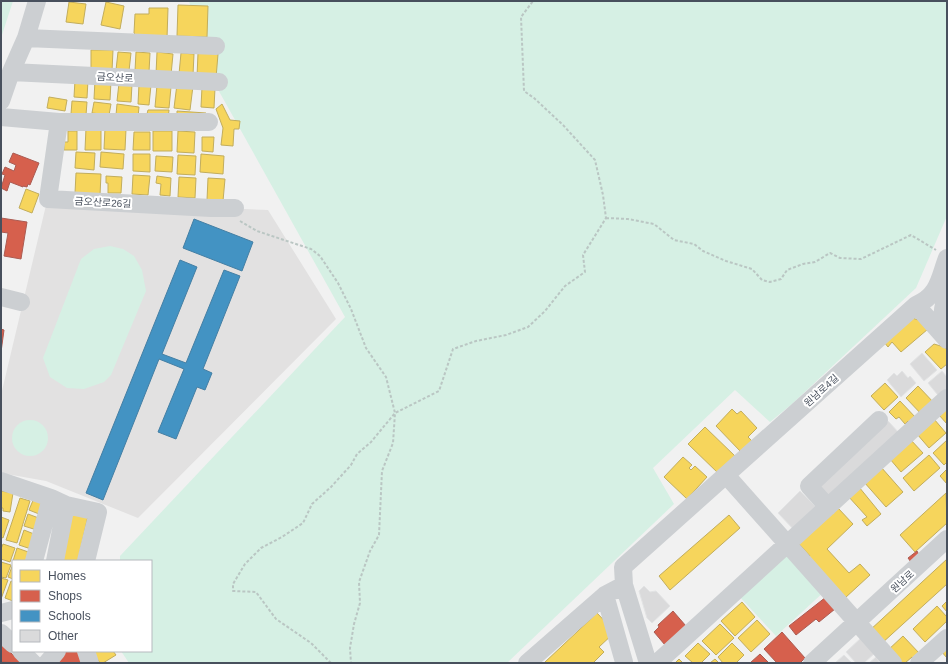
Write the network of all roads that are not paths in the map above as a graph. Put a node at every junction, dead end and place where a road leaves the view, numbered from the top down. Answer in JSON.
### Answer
{"nodes":[{"id":1,"x":37,"y":1,"type":"edge"},
{"id":2,"x":26,"y":38,"type":"junction"},
{"id":3,"x":216,"y":46,"type":"dead end"},
{"id":4,"x":11,"y":72,"type":"junction"},
{"id":5,"x":219,"y":82,"type":"dead end"},
{"id":6,"x":1,"y":101,"type":"edge"},
{"id":7,"x":1,"y":117,"type":"edge"},
{"id":8,"x":59,"y":122,"type":"junction"},
{"id":9,"x":209,"y":122,"type":"dead end"},
{"id":10,"x":237,"y":214,"type":"road end"},
{"id":11,"x":944,"y":256,"type":"edge"},
{"id":12,"x":947,"y":295,"type":"edge"},
{"id":13,"x":1,"y":297,"type":"edge"},
{"id":14,"x":21,"y":302,"type":"dead end"},
{"id":15,"x":916,"y":305,"type":"junction"},
{"id":16,"x":947,"y":326,"type":"edge"},
{"id":17,"x":947,"y":340,"type":"edge"},
{"id":18,"x":947,"y":398,"type":"edge"},
{"id":19,"x":880,"y":420,"type":"dead end"},
{"id":20,"x":726,"y":476,"type":"junction"},
{"id":21,"x":1,"y":481,"type":"edge"},
{"id":22,"x":59,"y":502,"type":"junction"},
{"id":23,"x":828,"y":507,"type":"junction"},
{"id":24,"x":947,"y":540,"type":"edge"},
{"id":25,"x":787,"y":545,"type":"junction"},
{"id":26,"x":34,"y":560,"type":"edge"},
{"id":27,"x":55,"y":560,"type":"edge"},
{"id":28,"x":86,"y":560,"type":"edge"},
{"id":29,"x":624,"y":585,"type":"junction"},
{"id":30,"x":605,"y":595,"type":"junction"},
{"id":31,"x":12,"y":610,"type":"edge"},
{"id":32,"x":1,"y":613,"type":"edge"},
{"id":33,"x":857,"y":622,"type":"junction"},
{"id":34,"x":1,"y":633,"type":"edge"},
{"id":35,"x":947,"y":638,"type":"edge"},
{"id":36,"x":12,"y":643,"type":"edge"},
{"id":37,"x":22,"y":652,"type":"edge"},
{"id":38,"x":56,"y":652,"type":"edge"},
{"id":39,"x":86,"y":652,"type":"edge"},
{"id":40,"x":624,"y":662,"type":"dead end"},
{"id":41,"x":34,"y":663,"type":"edge"},
{"id":42,"x":47,"y":663,"type":"edge"},
{"id":43,"x":90,"y":663,"type":"edge"},
{"id":44,"x":527,"y":663,"type":"edge"},
{"id":45,"x":648,"y":663,"type":"edge"},
{"id":46,"x":657,"y":663,"type":"edge"},
{"id":47,"x":812,"y":663,"type":"edge"},
{"id":48,"x":893,"y":663,"type":"edge"},
{"id":49,"x":919,"y":663,"type":"edge"}],
"edges":[{"from":1,"to":2,"type":"street"},
{"from":2,"to":3,"type":"street"},
{"from":2,"to":4,"type":"street"},
{"from":4,"to":5,"type":"street","name":"금오산로"},
{"from":4,"to":6,"type":"street"},
{"from":7,"to":8,"type":"street"},
{"from":8,"to":9,"type":"street"},
{"from":8,"to":10,"type":"street","name":"금오산로26길"},
{"from":11,"to":15,"type":"street","name":"원남로4길"},
{"from":12,"to":16,"type":"street"},
{"from":13,"to":14,"type":"street"},
{"from":15,"to":17,"type":"street"},
{"from":15,"to":20,"type":"street","name":"원남로4길"},
{"from":18,"to":23,"type":"street"},
{"from":19,"to":23,"type":"street"},
{"from":20,"to":25,"type":"street"},
{"from":20,"to":29,"type":"street","name":"원남로4길"},
{"from":21,"to":22,"type":"street"},
{"from":22,"to":26,"type":"street"},
{"from":22,"to":27,"type":"street"},
{"from":22,"to":28,"type":"street"},
{"from":23,"to":25,"type":"street"},
{"from":24,"to":33,"type":"street","name":"원남로"},
{"from":25,"to":33,"type":"street"},
{"from":25,"to":46,"type":"street"},
{"from":29,"to":30,"type":"street"},
{"from":29,"to":45,"type":"street","name":"원남로4길"},
{"from":30,"to":40,"type":"street"},
{"from":30,"to":44,"type":"street"},
{"from":31,"to":32,"type":"street"},
{"from":33,"to":47,"type":"street","name":"원남로"},
{"from":33,"to":48,"type":"street"},
{"from":34,"to":36,"type":"street"},
{"from":35,"to":49,"type":"street"},
{"from":37,"to":41,"type":"street"},
{"from":38,"to":42,"type":"street"},
{"from":39,"to":43,"type":"street"}]}
